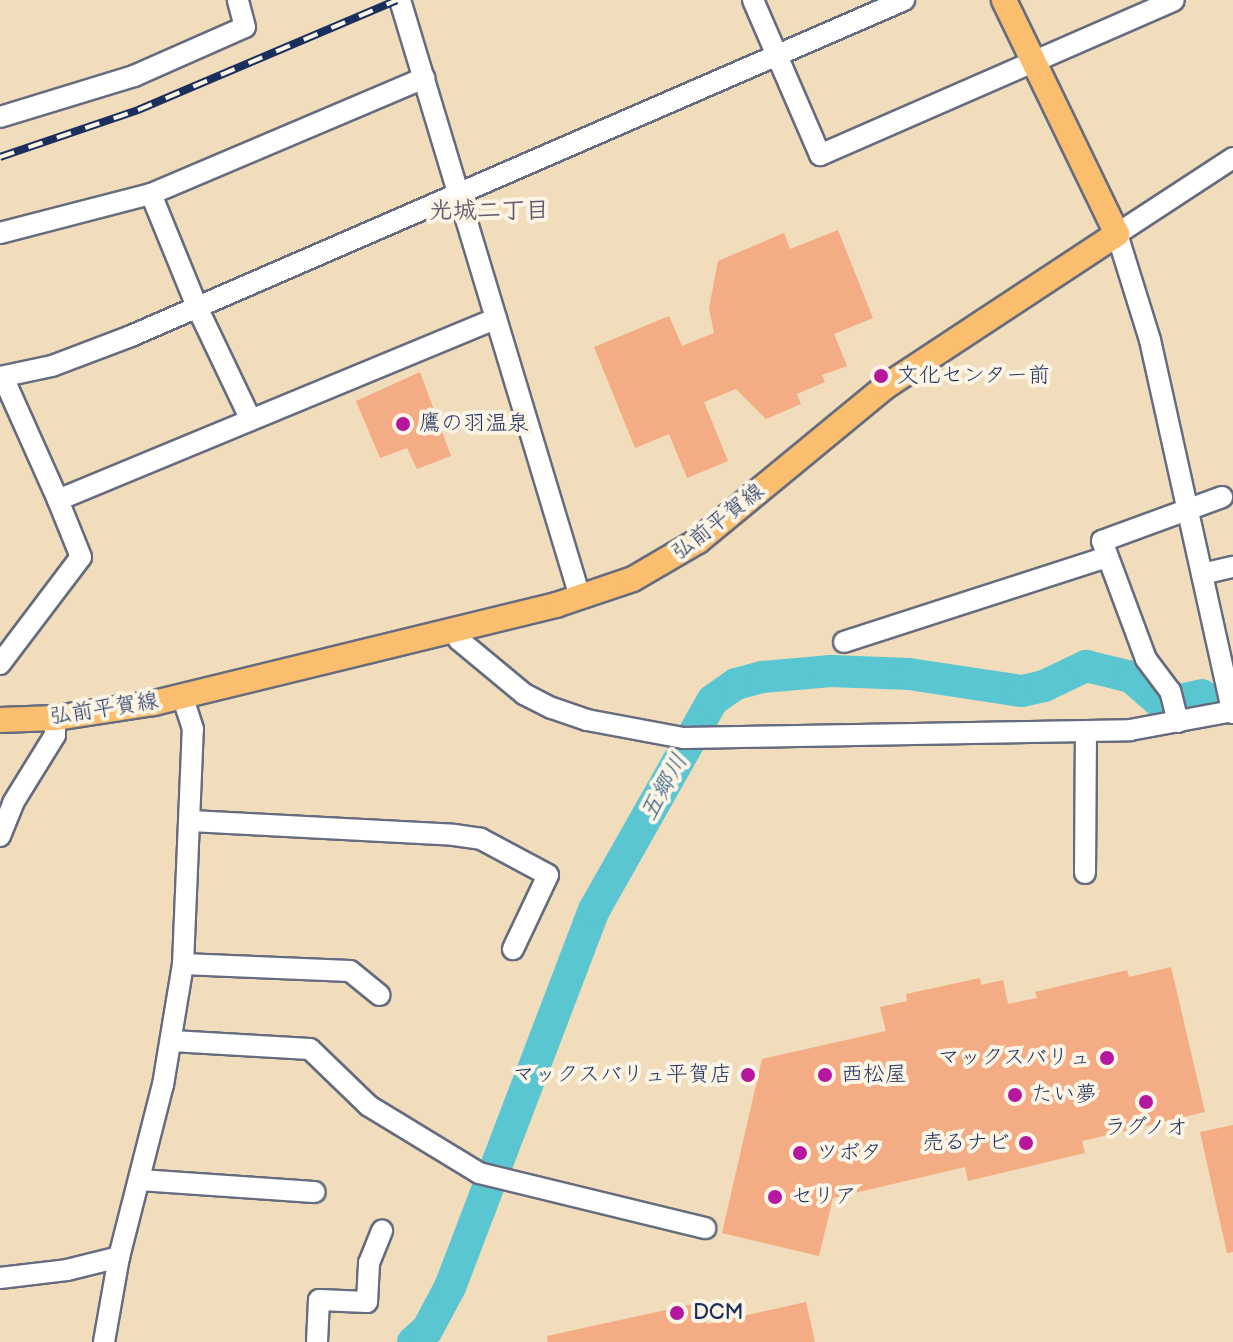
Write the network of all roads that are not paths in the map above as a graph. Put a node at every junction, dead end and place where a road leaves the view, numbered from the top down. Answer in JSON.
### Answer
{"nodes":[{"id":1,"x":238,"y":0,"type":"edge"},
{"id":2,"x":400,"y":0,"type":"edge"},
{"id":3,"x":753,"y":0,"type":"edge"},
{"id":4,"x":904,"y":0,"type":"edge"},
{"id":5,"x":1004,"y":0,"type":"edge"},
{"id":6,"x":1174,"y":0,"type":"edge"},
{"id":7,"x":777,"y":55,"type":"junction"},
{"id":8,"x":1033,"y":60,"type":"junction"},
{"id":9,"x":424,"y":78,"type":"junction"},
{"id":10,"x":0,"y":117,"type":"edge"},
{"id":11,"x":1233,"y":158,"type":"edge"},
{"id":12,"x":459,"y":193,"type":"junction"},
{"id":13,"x":151,"y":194,"type":"junction"},
{"id":14,"x":0,"y":233,"type":"edge"},
{"id":15,"x":1117,"y":234,"type":"junction"},
{"id":16,"x":197,"y":307,"type":"junction"},
{"id":17,"x":496,"y":319,"type":"junction"},
{"id":18,"x":2,"y":377,"type":"edge"},
{"id":19,"x":250,"y":418,"type":"junction"},
{"id":20,"x":1222,"y":497,"type":"dead end"},
{"id":21,"x":58,"y":500,"type":"junction"},
{"id":22,"x":1188,"y":510,"type":"junction"},
{"id":23,"x":1107,"y":557,"type":"junction"},
{"id":24,"x":1233,"y":567,"type":"edge"},
{"id":25,"x":1202,"y":574,"type":"junction"},
{"id":26,"x":580,"y":597,"type":"junction"},
{"id":27,"x":455,"y":630,"type":"junction"},
{"id":28,"x":844,"y":642,"type":"dead end"},
{"id":29,"x":0,"y":664,"type":"edge"},
{"id":30,"x":182,"y":696,"type":"junction"},
{"id":31,"x":1175,"y":708,"type":"junction"},
{"id":32,"x":1233,"y":712,"type":"edge"},
{"id":33,"x":55,"y":718,"type":"junction"},
{"id":34,"x":0,"y":720,"type":"edge"},
{"id":35,"x":1086,"y":731,"type":"junction"},
{"id":36,"x":191,"y":821,"type":"junction"},
{"id":37,"x":0,"y":836,"type":"edge"},
{"id":38,"x":1085,"y":873,"type":"dead end"},
{"id":39,"x":513,"y":949,"type":"dead end"},
{"id":40,"x":183,"y":964,"type":"junction"},
{"id":41,"x":380,"y":995,"type":"dead end"},
{"id":42,"x":172,"y":1041,"type":"junction"},
{"id":43,"x":139,"y":1180,"type":"junction"},
{"id":44,"x":315,"y":1192,"type":"dead end"},
{"id":45,"x":705,"y":1228,"type":"dead end"},
{"id":46,"x":382,"y":1231,"type":"dead end"},
{"id":47,"x":119,"y":1257,"type":"junction"},
{"id":48,"x":0,"y":1278,"type":"edge"},
{"id":49,"x":104,"y":1342,"type":"edge"},
{"id":50,"x":317,"y":1342,"type":"edge"}],
"edges":[{"from":1,"to":10,"type":"street"},
{"from":2,"to":9,"type":"street"},
{"from":3,"to":7,"type":"street"},
{"from":4,"to":7,"type":"street"},
{"from":5,"to":8,"type":"main road"},
{"from":6,"to":8,"type":"street"},
{"from":7,"to":8,"type":"street"},
{"from":7,"to":12,"type":"street"},
{"from":8,"to":15,"type":"main road"},
{"from":9,"to":12,"type":"street"},
{"from":9,"to":13,"type":"street"},
{"from":11,"to":15,"type":"street"},
{"from":12,"to":16,"type":"street"},
{"from":12,"to":17,"type":"street"},
{"from":13,"to":14,"type":"street"},
{"from":13,"to":16,"type":"street"},
{"from":15,"to":22,"type":"street"},
{"from":15,"to":26,"type":"main road","name":"弘前平賀線"},
{"from":16,"to":18,"type":"street"},
{"from":16,"to":19,"type":"street"},
{"from":17,"to":19,"type":"street"},
{"from":17,"to":26,"type":"street"},
{"from":18,"to":21,"type":"street"},
{"from":19,"to":21,"type":"street"},
{"from":20,"to":22,"type":"street"},
{"from":21,"to":29,"type":"street"},
{"from":22,"to":23,"type":"street"},
{"from":22,"to":25,"type":"street"},
{"from":23,"to":28,"type":"street"},
{"from":23,"to":31,"type":"street"},
{"from":24,"to":25,"type":"street"},
{"from":25,"to":32,"type":"street"},
{"from":26,"to":27,"type":"main road","name":"弘前平賀線"},
{"from":27,"to":30,"type":"main road","name":"弘前平賀線"},
{"from":27,"to":35,"type":"street"},
{"from":30,"to":33,"type":"main road","name":"弘前平賀線"},
{"from":30,"to":36,"type":"street"},
{"from":31,"to":32,"type":"street"},
{"from":31,"to":35,"type":"street"},
{"from":33,"to":34,"type":"main road","name":"弘前平賀線"},
{"from":33,"to":37,"type":"street"},
{"from":35,"to":38,"type":"street"},
{"from":36,"to":39,"type":"street"},
{"from":36,"to":40,"type":"street"},
{"from":40,"to":41,"type":"street"},
{"from":40,"to":42,"type":"street"},
{"from":42,"to":43,"type":"street"},
{"from":42,"to":45,"type":"street"},
{"from":43,"to":44,"type":"street"},
{"from":43,"to":47,"type":"street"},
{"from":46,"to":50,"type":"street"},
{"from":47,"to":48,"type":"street"},
{"from":47,"to":49,"type":"street"}]}
